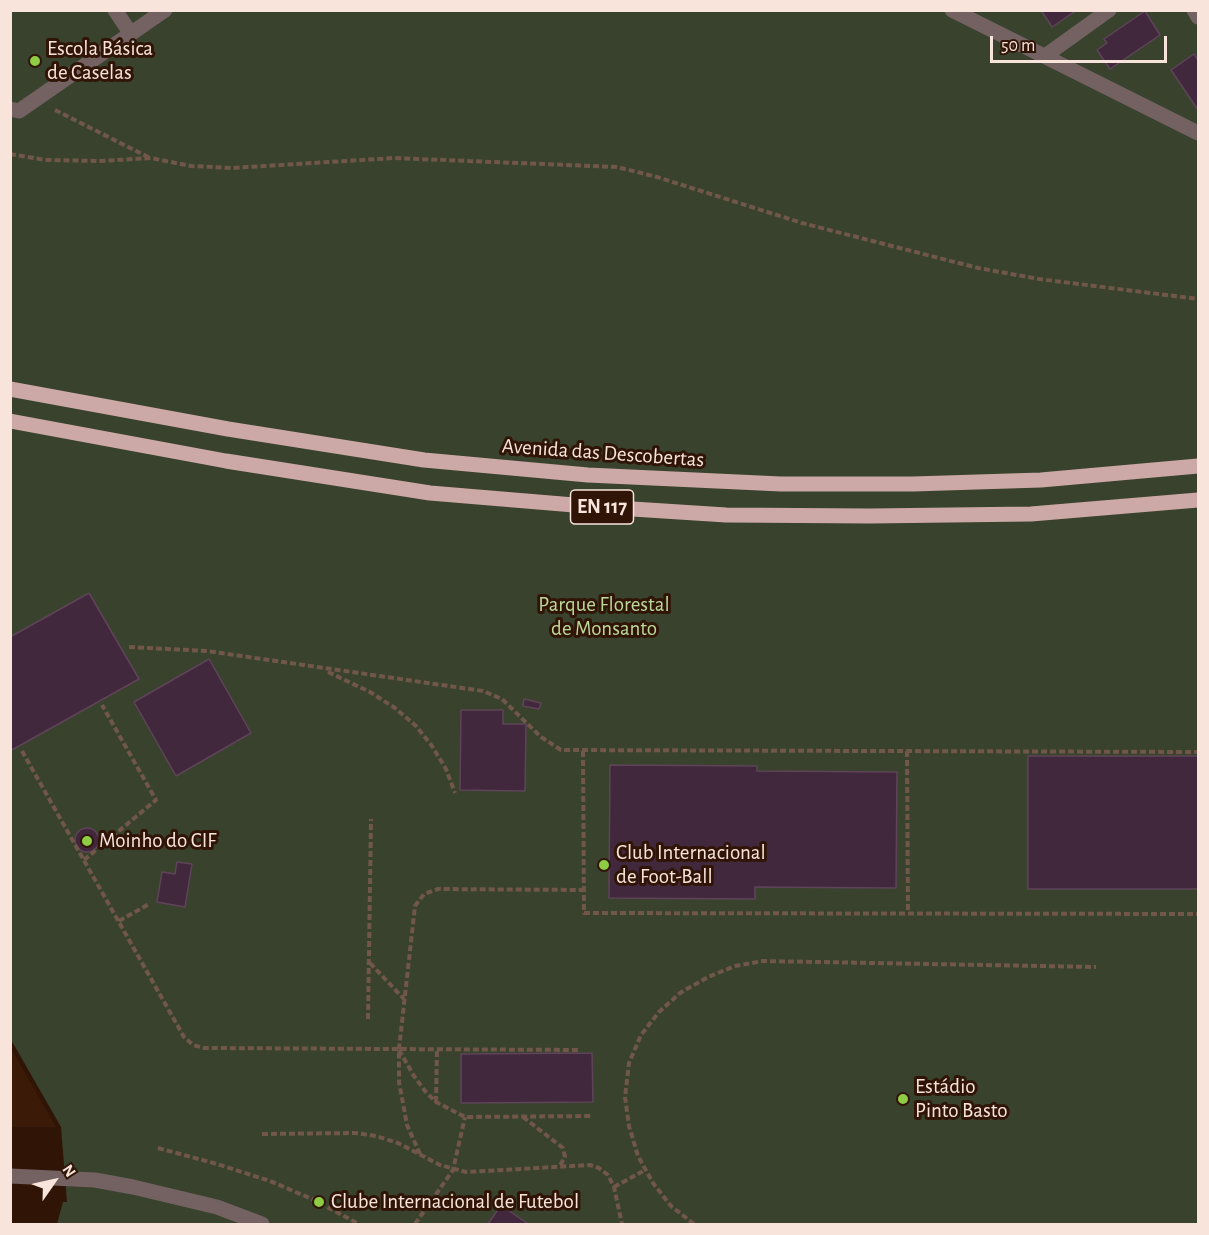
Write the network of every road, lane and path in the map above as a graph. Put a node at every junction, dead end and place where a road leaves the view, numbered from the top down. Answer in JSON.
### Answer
{"nodes":[{"id":1,"x":115,"y":10,"type":"edge"},
{"id":2,"x":165,"y":10,"type":"edge"},
{"id":3,"x":951,"y":10,"type":"edge"},
{"id":4,"x":1109,"y":10,"type":"edge"},
{"id":5,"x":1194,"y":10,"type":"edge"},
{"id":6,"x":1198,"y":17,"type":"edge"},
{"id":7,"x":131,"y":34,"type":"junction"},
{"id":8,"x":1045,"y":56,"type":"junction"},
{"id":9,"x":35,"y":99,"type":"junction"},
{"id":10,"x":10,"y":109,"type":"edge"},
{"id":11,"x":1198,"y":133,"type":"edge"},
{"id":12,"x":10,"y":154,"type":"edge"},
{"id":13,"x":151,"y":158,"type":"junction"},
{"id":14,"x":1198,"y":299,"type":"edge"},
{"id":15,"x":10,"y":389,"type":"edge"},
{"id":16,"x":10,"y":421,"type":"edge"},
{"id":17,"x":1198,"y":466,"type":"edge"},
{"id":18,"x":1198,"y":500,"type":"edge"},
{"id":19,"x":129,"y":647,"type":"dead end"},
{"id":20,"x":325,"y":670,"type":"junction"},
{"id":21,"x":102,"y":705,"type":"dead end"},
{"id":22,"x":22,"y":751,"type":"dead end"},
{"id":23,"x":583,"y":751,"type":"junction"},
{"id":24,"x":907,"y":751,"type":"junction"},
{"id":25,"x":1198,"y":752,"type":"edge"},
{"id":26,"x":455,"y":793,"type":"dead end"},
{"id":27,"x":371,"y":819,"type":"dead end"},
{"id":28,"x":84,"y":860,"type":"junction"},
{"id":29,"x":584,"y":890,"type":"junction"},
{"id":30,"x":149,"y":904,"type":"dead end"},
{"id":31,"x":908,"y":913,"type":"junction"},
{"id":32,"x":1198,"y":914,"type":"edge"},
{"id":33,"x":119,"y":921,"type":"junction"},
{"id":34,"x":369,"y":963,"type":"junction"},
{"id":35,"x":1096,"y":967,"type":"dead end"},
{"id":36,"x":404,"y":999,"type":"junction"},
{"id":37,"x":368,"y":1019,"type":"dead end"},
{"id":38,"x":399,"y":1049,"type":"junction"},
{"id":39,"x":437,"y":1049,"type":"junction"},
{"id":40,"x":579,"y":1050,"type":"dead end"},
{"id":41,"x":436,"y":1102,"type":"junction"},
{"id":42,"x":523,"y":1116,"type":"junction"},
{"id":43,"x":591,"y":1116,"type":"dead end"},
{"id":44,"x":465,"y":1117,"type":"junction"},
{"id":45,"x":262,"y":1134,"type":"dead end"},
{"id":46,"x":158,"y":1148,"type":"dead end"},
{"id":47,"x":420,"y":1154,"type":"junction"},
{"id":48,"x":559,"y":1167,"type":"junction"},
{"id":49,"x":453,"y":1170,"type":"junction"},
{"id":50,"x":646,"y":1170,"type":"junction"},
{"id":51,"x":10,"y":1176,"type":"edge"},
{"id":52,"x":614,"y":1187,"type":"junction"},
{"id":53,"x":262,"y":1224,"type":"edge"},
{"id":54,"x":359,"y":1224,"type":"edge"},
{"id":55,"x":416,"y":1224,"type":"edge"},
{"id":56,"x":621,"y":1224,"type":"edge"},
{"id":57,"x":694,"y":1224,"type":"edge"}],
"edges":[{"from":1,"to":7,"type":"street"},
{"from":2,"to":7,"type":"street"},
{"from":3,"to":8,"type":"street"},
{"from":4,"to":8,"type":"street"},
{"from":5,"to":6,"type":"street"},
{"from":7,"to":9,"type":"street"},
{"from":8,"to":11,"type":"street"},
{"from":9,"to":10,"type":"street"},
{"from":9,"to":13,"type":"path"},
{"from":12,"to":13,"type":"path"},
{"from":13,"to":14,"type":"path"},
{"from":15,"to":17,"type":"main road","name":"Avenida das Descobertas"},
{"from":16,"to":18,"type":"main road","number":"EN 117"},
{"from":19,"to":20,"type":"path"},
{"from":20,"to":23,"type":"path"},
{"from":20,"to":26,"type":"path"},
{"from":21,"to":28,"type":"path"},
{"from":22,"to":28,"type":"path"},
{"from":23,"to":24,"type":"path"},
{"from":23,"to":29,"type":"path"},
{"from":24,"to":25,"type":"path"},
{"from":24,"to":31,"type":"path"},
{"from":27,"to":34,"type":"path"},
{"from":28,"to":33,"type":"path"},
{"from":29,"to":31,"type":"path"},
{"from":29,"to":36,"type":"path"},
{"from":30,"to":33,"type":"path"},
{"from":31,"to":32,"type":"path"},
{"from":33,"to":38,"type":"path"},
{"from":34,"to":36,"type":"path"},
{"from":34,"to":37,"type":"path"},
{"from":35,"to":50,"type":"path"},
{"from":36,"to":38,"type":"path"},
{"from":38,"to":39,"type":"path"},
{"from":38,"to":41,"type":"path"},
{"from":38,"to":47,"type":"path"},
{"from":39,"to":40,"type":"path"},
{"from":39,"to":41,"type":"path"},
{"from":41,"to":44,"type":"path"},
{"from":42,"to":43,"type":"path"},
{"from":42,"to":44,"type":"path"},
{"from":42,"to":48,"type":"path"},
{"from":44,"to":49,"type":"path"},
{"from":45,"to":47,"type":"path"},
{"from":46,"to":54,"type":"path"},
{"from":47,"to":49,"type":"path"},
{"from":48,"to":49,"type":"path"},
{"from":48,"to":52,"type":"path"},
{"from":49,"to":55,"type":"path"},
{"from":50,"to":52,"type":"path"},
{"from":50,"to":57,"type":"path"},
{"from":51,"to":53,"type":"street"},
{"from":52,"to":56,"type":"path"}]}
